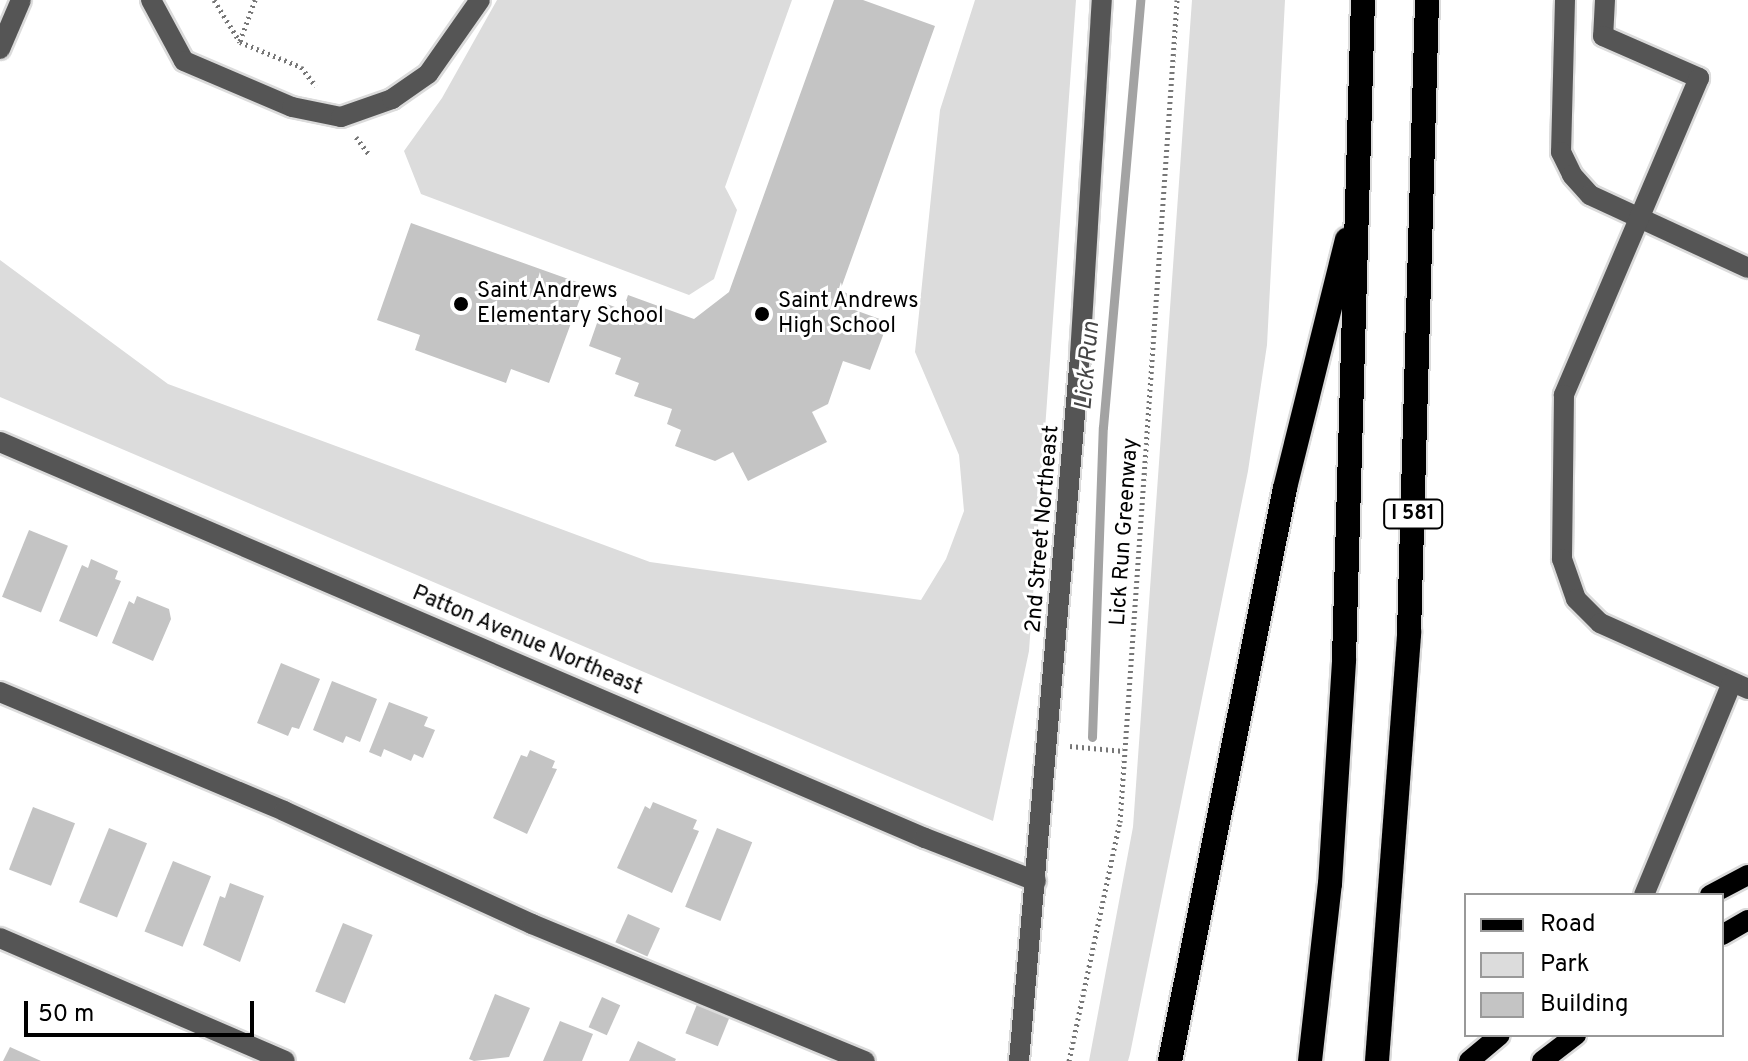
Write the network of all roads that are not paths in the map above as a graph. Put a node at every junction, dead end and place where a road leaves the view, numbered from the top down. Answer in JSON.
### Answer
{"nodes":[{"id":1,"x":21,"y":0,"type":"edge"},
{"id":2,"x":151,"y":0,"type":"edge"},
{"id":3,"x":480,"y":0,"type":"edge"},
{"id":4,"x":1102,"y":0,"type":"edge"},
{"id":5,"x":1363,"y":0,"type":"edge"},
{"id":6,"x":1427,"y":0,"type":"edge"},
{"id":7,"x":1565,"y":0,"type":"edge"},
{"id":8,"x":1605,"y":0,"type":"edge"},
{"id":9,"x":3,"y":36,"type":"edge"},
{"id":10,"x":1358,"y":195,"type":"junction"},
{"id":11,"x":1638,"y":220,"type":"junction"},
{"id":12,"x":1748,"y":268,"type":"edge"},
{"id":13,"x":0,"y":442,"type":"edge"},
{"id":14,"x":1740,"y":686,"type":"edge"},
{"id":15,"x":0,"y":692,"type":"edge"},
{"id":16,"x":1748,"y":875,"type":"edge"},
{"id":17,"x":1036,"y":881,"type":"junction"},
{"id":18,"x":1645,"y":893,"type":"edge"},
{"id":19,"x":1714,"y":893,"type":"edge"},
{"id":20,"x":1748,"y":920,"type":"edge"},
{"id":21,"x":1724,"y":934,"type":"edge"},
{"id":22,"x":0,"y":938,"type":"edge"},
{"id":23,"x":1179,"y":996,"type":"junction"},
{"id":24,"x":1498,"y":1037,"type":"edge"},
{"id":25,"x":1573,"y":1037,"type":"edge"},
{"id":26,"x":285,"y":1061,"type":"edge"},
{"id":27,"x":865,"y":1061,"type":"edge"},
{"id":28,"x":1019,"y":1061,"type":"edge"},
{"id":29,"x":1159,"y":1061,"type":"edge"},
{"id":30,"x":1170,"y":1061,"type":"edge"},
{"id":31,"x":1310,"y":1061,"type":"edge"},
{"id":32,"x":1377,"y":1061,"type":"edge"},
{"id":33,"x":1469,"y":1061,"type":"edge"},
{"id":34,"x":1542,"y":1061,"type":"edge"}],
"edges":[{"from":1,"to":9,"type":"street"},
{"from":2,"to":3,"type":"street"},
{"from":4,"to":17,"type":"street","name":"2nd Street Northeast"},
{"from":5,"to":10,"type":"highway"},
{"from":6,"to":32,"type":"highway","number":"I 581"},
{"from":7,"to":11,"type":"street"},
{"from":8,"to":11,"type":"street"},
{"from":10,"to":23,"type":"highway"},
{"from":10,"to":31,"type":"highway"},
{"from":11,"to":12,"type":"street"},
{"from":11,"to":14,"type":"street"},
{"from":13,"to":17,"type":"street","name":"Patton Avenue Northeast"},
{"from":14,"to":18,"type":"street"},
{"from":15,"to":27,"type":"street"},
{"from":16,"to":19,"type":"main road"},
{"from":17,"to":28,"type":"street","name":"2nd Street Northeast"},
{"from":20,"to":21,"type":"main road"},
{"from":22,"to":26,"type":"street"},
{"from":23,"to":29,"type":"highway"},
{"from":23,"to":30,"type":"highway"},
{"from":24,"to":33,"type":"main road"},
{"from":25,"to":34,"type":"main road"}]}
